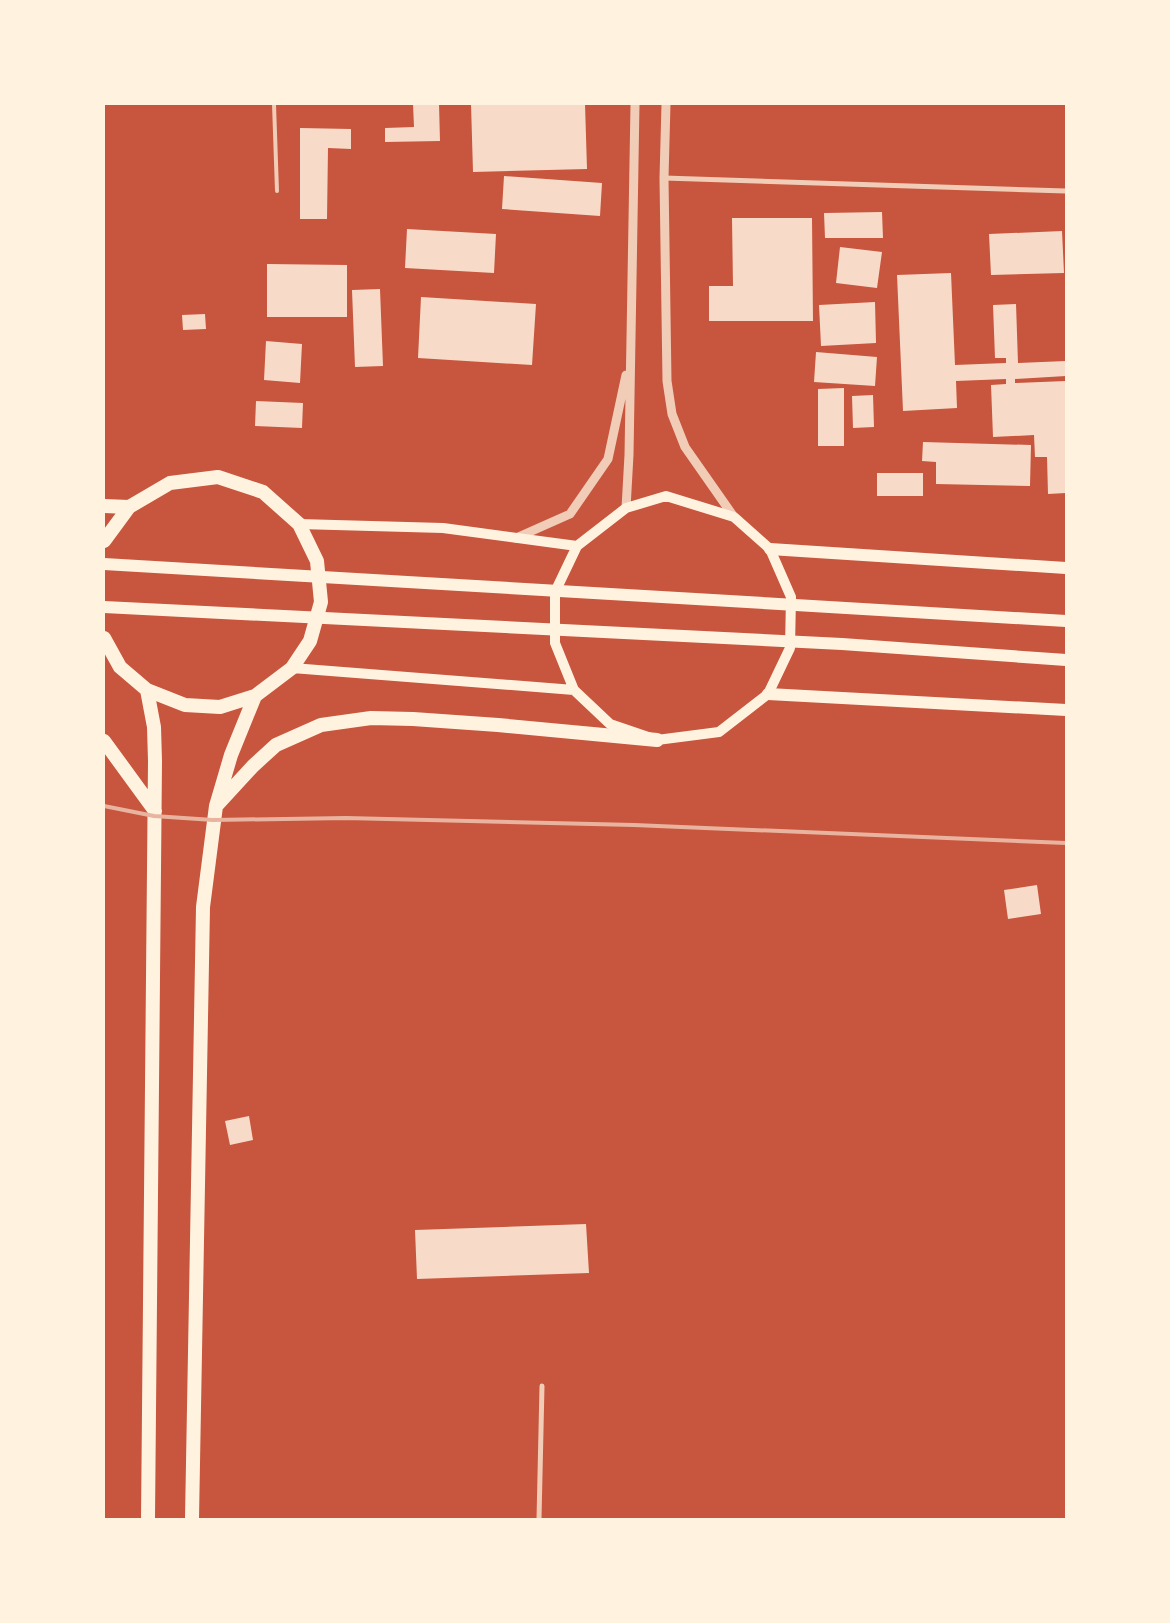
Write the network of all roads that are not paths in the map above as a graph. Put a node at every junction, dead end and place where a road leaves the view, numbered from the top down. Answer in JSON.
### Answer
{"nodes":[{"id":1,"x":274,"y":104,"type":"edge"},
{"id":2,"x":635,"y":104,"type":"edge"},
{"id":3,"x":666,"y":104,"type":"edge"},
{"id":4,"x":664,"y":178,"type":"junction"},
{"id":5,"x":277,"y":191,"type":"dead end"},
{"id":6,"x":1066,"y":191,"type":"edge"},
{"id":7,"x":630,"y":355,"type":"junction"},
{"id":8,"x":104,"y":506,"type":"edge"},
{"id":9,"x":129,"y":507,"type":"junction"},
{"id":10,"x":626,"y":508,"type":"junction"},
{"id":11,"x":734,"y":517,"type":"junction"},
{"id":12,"x":299,"y":524,"type":"junction"},
{"id":13,"x":516,"y":538,"type":"junction"},
{"id":14,"x":104,"y":541,"type":"edge"},
{"id":15,"x":577,"y":546,"type":"junction"},
{"id":16,"x":770,"y":549,"type":"junction"},
{"id":17,"x":104,"y":564,"type":"edge"},
{"id":18,"x":1066,"y":568,"type":"edge"},
{"id":19,"x":104,"y":607,"type":"edge"},
{"id":20,"x":1066,"y":621,"type":"edge"},
{"id":21,"x":104,"y":638,"type":"edge"},
{"id":22,"x":1066,"y":660,"type":"edge"},
{"id":23,"x":104,"y":664,"type":"edge"},
{"id":24,"x":120,"y":667,"type":"junction"},
{"id":25,"x":292,"y":668,"type":"junction"},
{"id":26,"x":147,"y":690,"type":"junction"},
{"id":27,"x":574,"y":690,"type":"junction"},
{"id":28,"x":768,"y":694,"type":"junction"},
{"id":29,"x":255,"y":696,"type":"junction"},
{"id":30,"x":1066,"y":710,"type":"edge"},
{"id":31,"x":657,"y":740,"type":"junction"},
{"id":32,"x":104,"y":741,"type":"edge"},
{"id":33,"x":216,"y":806,"type":"junction"},
{"id":34,"x":155,"y":811,"type":"junction"},
{"id":35,"x":542,"y":1386,"type":"dead end"},
{"id":36,"x":148,"y":1519,"type":"edge"},
{"id":37,"x":192,"y":1519,"type":"edge"},
{"id":38,"x":539,"y":1519,"type":"edge"}],
"edges":[{"from":1,"to":5,"type":"lane"},
{"from":2,"to":7,"type":"street"},
{"from":3,"to":4,"type":"street"},
{"from":4,"to":6,"type":"street"},
{"from":4,"to":11,"type":"street"},
{"from":7,"to":10,"type":"street"},
{"from":7,"to":13,"type":"street"},
{"from":8,"to":9,"type":"highway"},
{"from":9,"to":12,"type":"highway"},
{"from":9,"to":14,"type":"highway"},
{"from":10,"to":11,"type":"main road"},
{"from":10,"to":15,"type":"main road"},
{"from":11,"to":16,"type":"main road"},
{"from":12,"to":13,"type":"main road"},
{"from":12,"to":25,"type":"highway"},
{"from":13,"to":15,"type":"main road"},
{"from":15,"to":27,"type":"main road"},
{"from":16,"to":18,"type":"main road"},
{"from":16,"to":28,"type":"main road"},
{"from":17,"to":20,"type":"main road"},
{"from":19,"to":22,"type":"main road"},
{"from":21,"to":24,"type":"highway"},
{"from":23,"to":24,"type":"highway"},
{"from":24,"to":26,"type":"highway"},
{"from":25,"to":27,"type":"main road"},
{"from":25,"to":29,"type":"highway"},
{"from":26,"to":29,"type":"highway"},
{"from":26,"to":34,"type":"highway"},
{"from":27,"to":31,"type":"main road"},
{"from":28,"to":30,"type":"main road"},
{"from":28,"to":31,"type":"main road"},
{"from":29,"to":33,"type":"highway"},
{"from":31,"to":33,"type":"highway"},
{"from":32,"to":34,"type":"highway"},
{"from":33,"to":37,"type":"highway"},
{"from":34,"to":36,"type":"highway"},
{"from":35,"to":38,"type":"street"}]}
